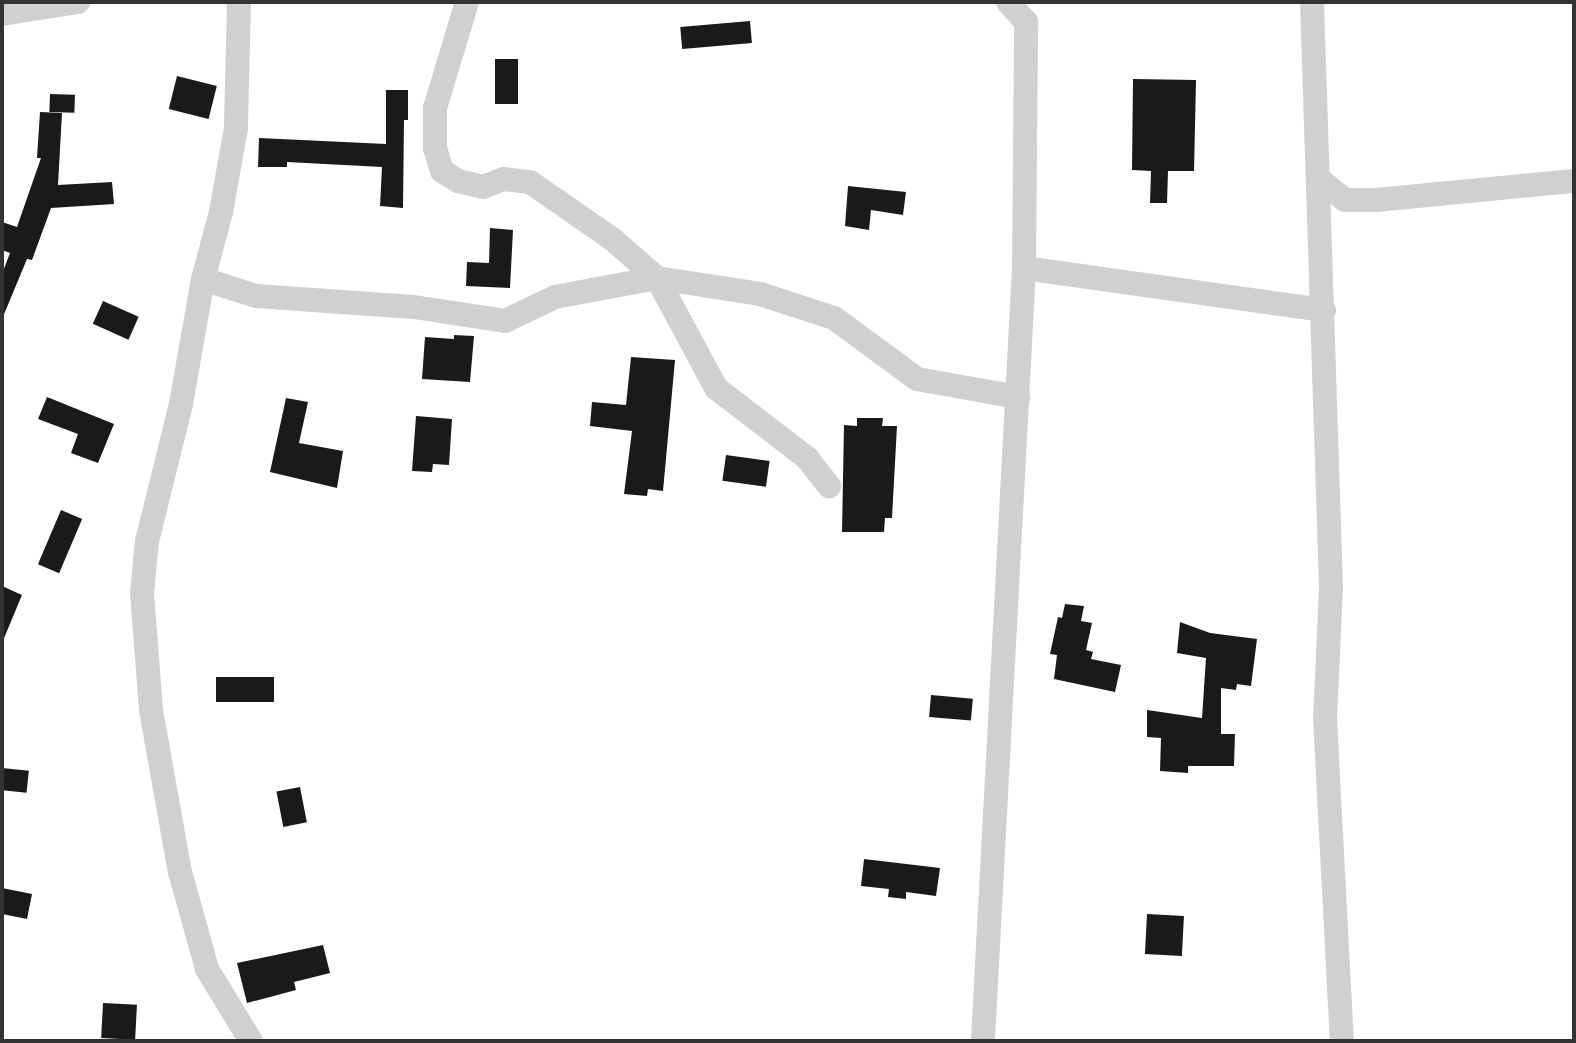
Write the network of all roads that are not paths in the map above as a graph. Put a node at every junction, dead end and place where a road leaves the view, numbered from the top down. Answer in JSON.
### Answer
{"nodes":[{"id":1,"x":78,"y":2,"type":"edge"},
{"id":2,"x":239,"y":2,"type":"edge"},
{"id":3,"x":467,"y":2,"type":"edge"},
{"id":4,"x":1008,"y":2,"type":"edge"},
{"id":5,"x":1312,"y":2,"type":"edge"},
{"id":6,"x":2,"y":13,"type":"edge"},
{"id":7,"x":1320,"y":179,"type":"junction"},
{"id":8,"x":1574,"y":181,"type":"edge"},
{"id":9,"x":1024,"y":268,"type":"junction"},
{"id":10,"x":657,"y":278,"type":"junction"},
{"id":11,"x":203,"y":279,"type":"junction"},
{"id":12,"x":1324,"y":310,"type":"junction"},
{"id":13,"x":1018,"y":397,"type":"junction"},
{"id":14,"x":829,"y":486,"type":"dead end"},
{"id":15,"x":251,"y":1041,"type":"edge"},
{"id":16,"x":982,"y":1041,"type":"edge"},
{"id":17,"x":992,"y":1041,"type":"edge"},
{"id":18,"x":1342,"y":1041,"type":"edge"}],
"edges":[{"from":1,"to":6,"type":"street"},
{"from":2,"to":11,"type":"street"},
{"from":3,"to":10,"type":"street"},
{"from":4,"to":9,"type":"street"},
{"from":5,"to":7,"type":"street"},
{"from":7,"to":8,"type":"street"},
{"from":7,"to":12,"type":"street"},
{"from":9,"to":12,"type":"street"},
{"from":9,"to":13,"type":"street"},
{"from":10,"to":11,"type":"street"},
{"from":10,"to":13,"type":"street"},
{"from":10,"to":14,"type":"street"},
{"from":11,"to":15,"type":"street"},
{"from":12,"to":18,"type":"street"},
{"from":13,"to":16,"type":"street"},
{"from":16,"to":17,"type":"street"}]}
